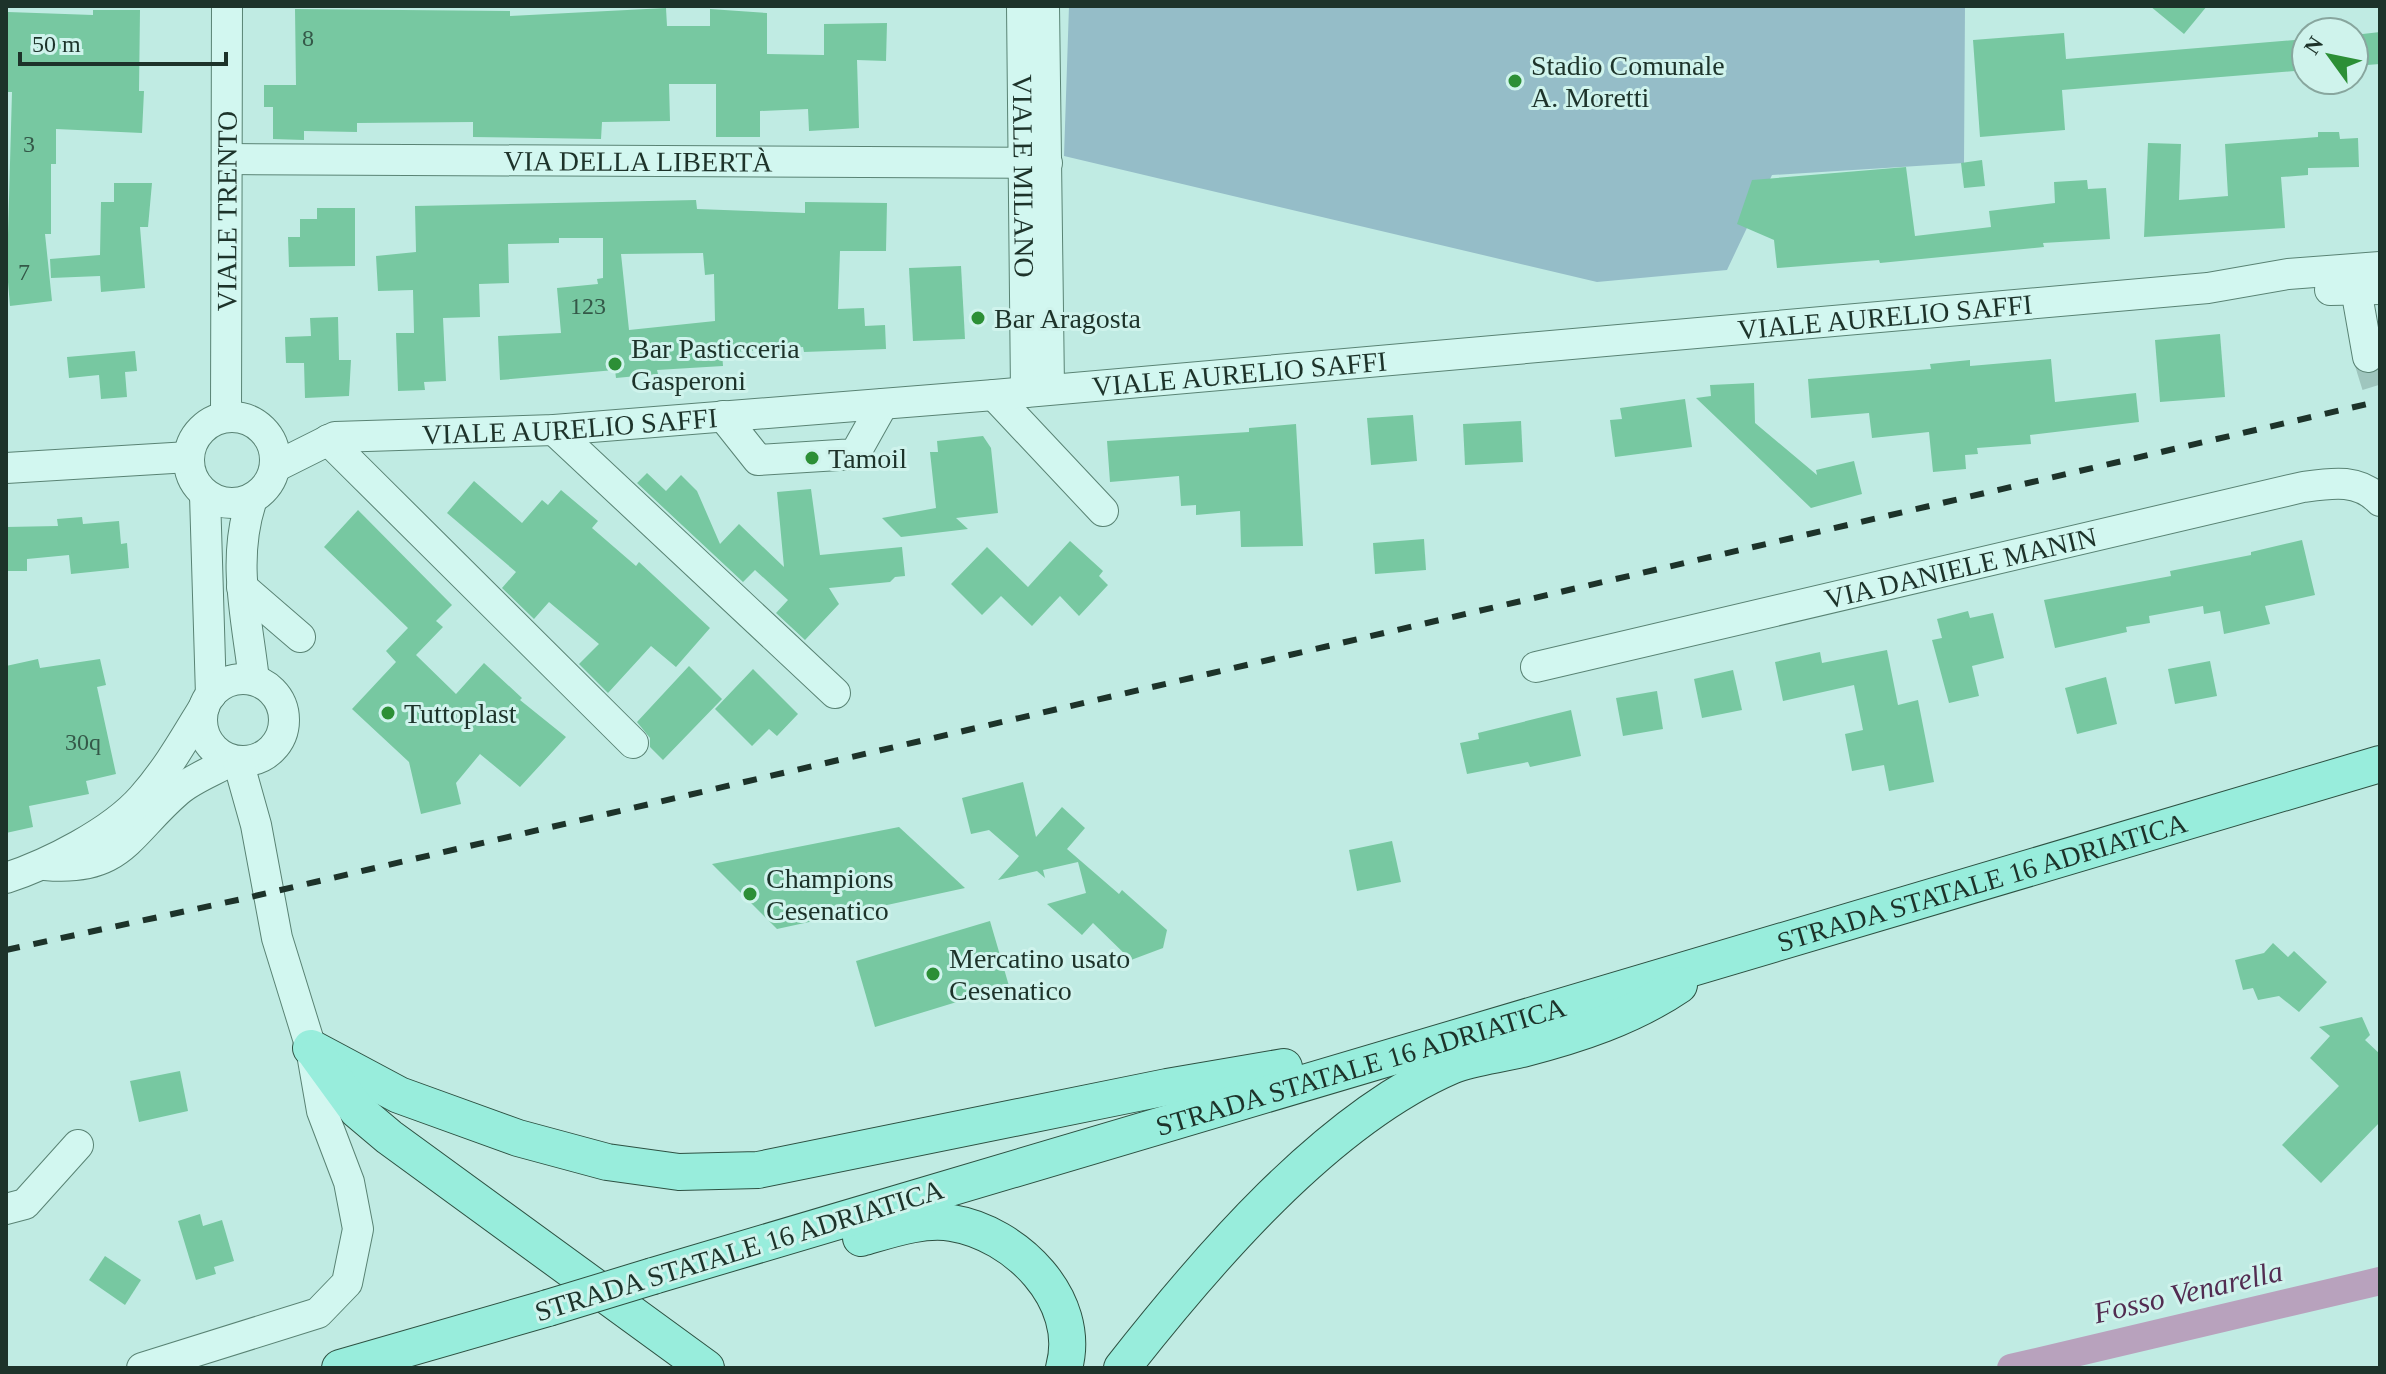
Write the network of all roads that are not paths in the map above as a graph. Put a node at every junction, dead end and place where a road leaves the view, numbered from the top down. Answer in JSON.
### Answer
{"nodes":[{"id":1,"x":227,"y":6,"type":"edge"},
{"id":2,"x":1022,"y":6,"type":"edge"},
{"id":3,"x":1044,"y":6,"type":"edge"},
{"id":4,"x":228,"y":159,"type":"junction"},
{"id":5,"x":1037,"y":162,"type":"junction"},
{"id":6,"x":2380,"y":267,"type":"edge"},
{"id":7,"x":2208,"y":288,"type":"junction"},
{"id":8,"x":2368,"y":289,"type":"edge"},
{"id":9,"x":2368,"y":357,"type":"tunnel mouth"},
{"id":10,"x":1038,"y":390,"type":"junction"},
{"id":11,"x":994,"y":395,"type":"junction"},
{"id":12,"x":883,"y":404,"type":"junction"},
{"id":13,"x":723,"y":416,"type":"junction"},
{"id":14,"x":226,"y":417,"type":"junction"},
{"id":15,"x":263,"y":430,"type":"junction"},
{"id":16,"x":554,"y":430,"type":"junction"},
{"id":17,"x":332,"y":439,"type":"junction"},
{"id":18,"x":189,"y":457,"type":"junction"},
{"id":19,"x":275,"y":467,"type":"junction"},
{"id":20,"x":6,"y":468,"type":"edge"},
{"id":21,"x":205,"y":495,"type":"junction"},
{"id":22,"x":252,"y":499,"type":"junction"},
{"id":23,"x":2380,"y":501,"type":"edge"},
{"id":24,"x":1103,"y":511,"type":"dead end"},
{"id":25,"x":242,"y":587,"type":"junction"},
{"id":26,"x":300,"y":637,"type":"dead end"},
{"id":27,"x":1536,"y":667,"type":"dead end"},
{"id":28,"x":254,"y":680,"type":"junction"},
{"id":29,"x":835,"y":693,"type":"dead end"},
{"id":30,"x":207,"y":701,"type":"junction"},
{"id":31,"x":633,"y":743,"type":"dead end"},
{"id":32,"x":269,"y":752,"type":"junction"},
{"id":33,"x":235,"y":760,"type":"junction"},
{"id":34,"x":2380,"y":764,"type":"edge"},
{"id":35,"x":256,"y":825,"type":"junction"},
{"id":36,"x":45,"y":865,"type":"junction"},
{"id":37,"x":6,"y":878,"type":"edge"},
{"id":38,"x":1718,"y":959,"type":"junction"},
{"id":39,"x":1439,"y":1041,"type":"junction"},
{"id":40,"x":311,"y":1048,"type":"junction"},
{"id":41,"x":78,"y":1145,"type":"dead end"},
{"id":42,"x":6,"y":1209,"type":"edge"},
{"id":43,"x":653,"y":1276,"type":"junction"},
{"id":44,"x":142,"y":1368,"type":"edge"},
{"id":45,"x":340,"y":1368,"type":"edge"},
{"id":46,"x":706,"y":1368,"type":"edge"},
{"id":47,"x":1064,"y":1368,"type":"edge"},
{"id":48,"x":1122,"y":1368,"type":"edge"}],
"edges":[{"from":1,"to":4,"type":"street","name":"VIALE TRENTO"},
{"from":2,"to":5,"type":"street","name":"VIALE MILANO"},
{"from":3,"to":5,"type":"street","name":"VIALE MILANO"},
{"from":4,"to":5,"type":"street","name":"VIA DELLA LIBERTÀ"},
{"from":4,"to":14,"type":"street","name":"VIALE TRENTO"},
{"from":5,"to":10,"type":"street","name":"VIALE MILANO"},
{"from":6,"to":7,"type":"street","name":"VIALE AURELIO SAFFI"},
{"from":7,"to":8,"type":"street","name":"VIALE AURELIO SAFFI"},
{"from":7,"to":10,"type":"street","name":"VIALE AURELIO SAFFI"},
{"from":8,"to":9,"type":"street"},
{"from":10,"to":11,"type":"street","name":"VIALE AURELIO SAFFI"},
{"from":11,"to":12,"type":"street","name":"VIALE AURELIO SAFFI"},
{"from":11,"to":24,"type":"street"},
{"from":12,"to":13,"type":"street","name":"VIALE AURELIO SAFFI"},
{"from":12,"to":13,"type":"street"},
{"from":13,"to":16,"type":"street","name":"VIALE AURELIO SAFFI"},
{"from":14,"to":15,"type":"street"},
{"from":14,"to":18,"type":"street"},
{"from":15,"to":17,"type":"street"},
{"from":15,"to":19,"type":"street"},
{"from":16,"to":17,"type":"street","name":"VIALE AURELIO SAFFI"},
{"from":16,"to":29,"type":"street"},
{"from":17,"to":19,"type":"street","name":"VIALE AURELIO SAFFI"},
{"from":17,"to":31,"type":"street"},
{"from":18,"to":20,"type":"street"},
{"from":18,"to":21,"type":"street"},
{"from":19,"to":22,"type":"street"},
{"from":21,"to":22,"type":"street"},
{"from":21,"to":30,"type":"street"},
{"from":22,"to":25,"type":"street"},
{"from":23,"to":27,"type":"street","name":"VIA DANIELE MANIN"},
{"from":25,"to":26,"type":"street"},
{"from":25,"to":28,"type":"street"},
{"from":28,"to":30,"type":"street"},
{"from":28,"to":32,"type":"street"},
{"from":30,"to":33,"type":"street"},
{"from":30,"to":36,"type":"street"},
{"from":32,"to":33,"type":"street"},
{"from":32,"to":35,"type":"street"},
{"from":33,"to":35,"type":"street"},
{"from":33,"to":36,"type":"street"},
{"from":34,"to":38,"type":"main road","name":"STRADA STATALE 16 ADRIATICA"},
{"from":35,"to":40,"type":"street"},
{"from":36,"to":37,"type":"street"},
{"from":38,"to":39,"type":"main road","name":"STRADA STATALE 16 ADRIATICA"},
{"from":38,"to":48,"type":"main road"},
{"from":39,"to":40,"type":"main road"},
{"from":39,"to":43,"type":"main road","name":"STRADA STATALE 16 ADRIATICA"},
{"from":40,"to":44,"type":"street"},
{"from":40,"to":46,"type":"main road"},
{"from":41,"to":42,"type":"street"},
{"from":43,"to":45,"type":"main road","name":"STRADA STATALE 16 ADRIATICA","bridge":true},
{"from":43,"to":47,"type":"main road"}]}
